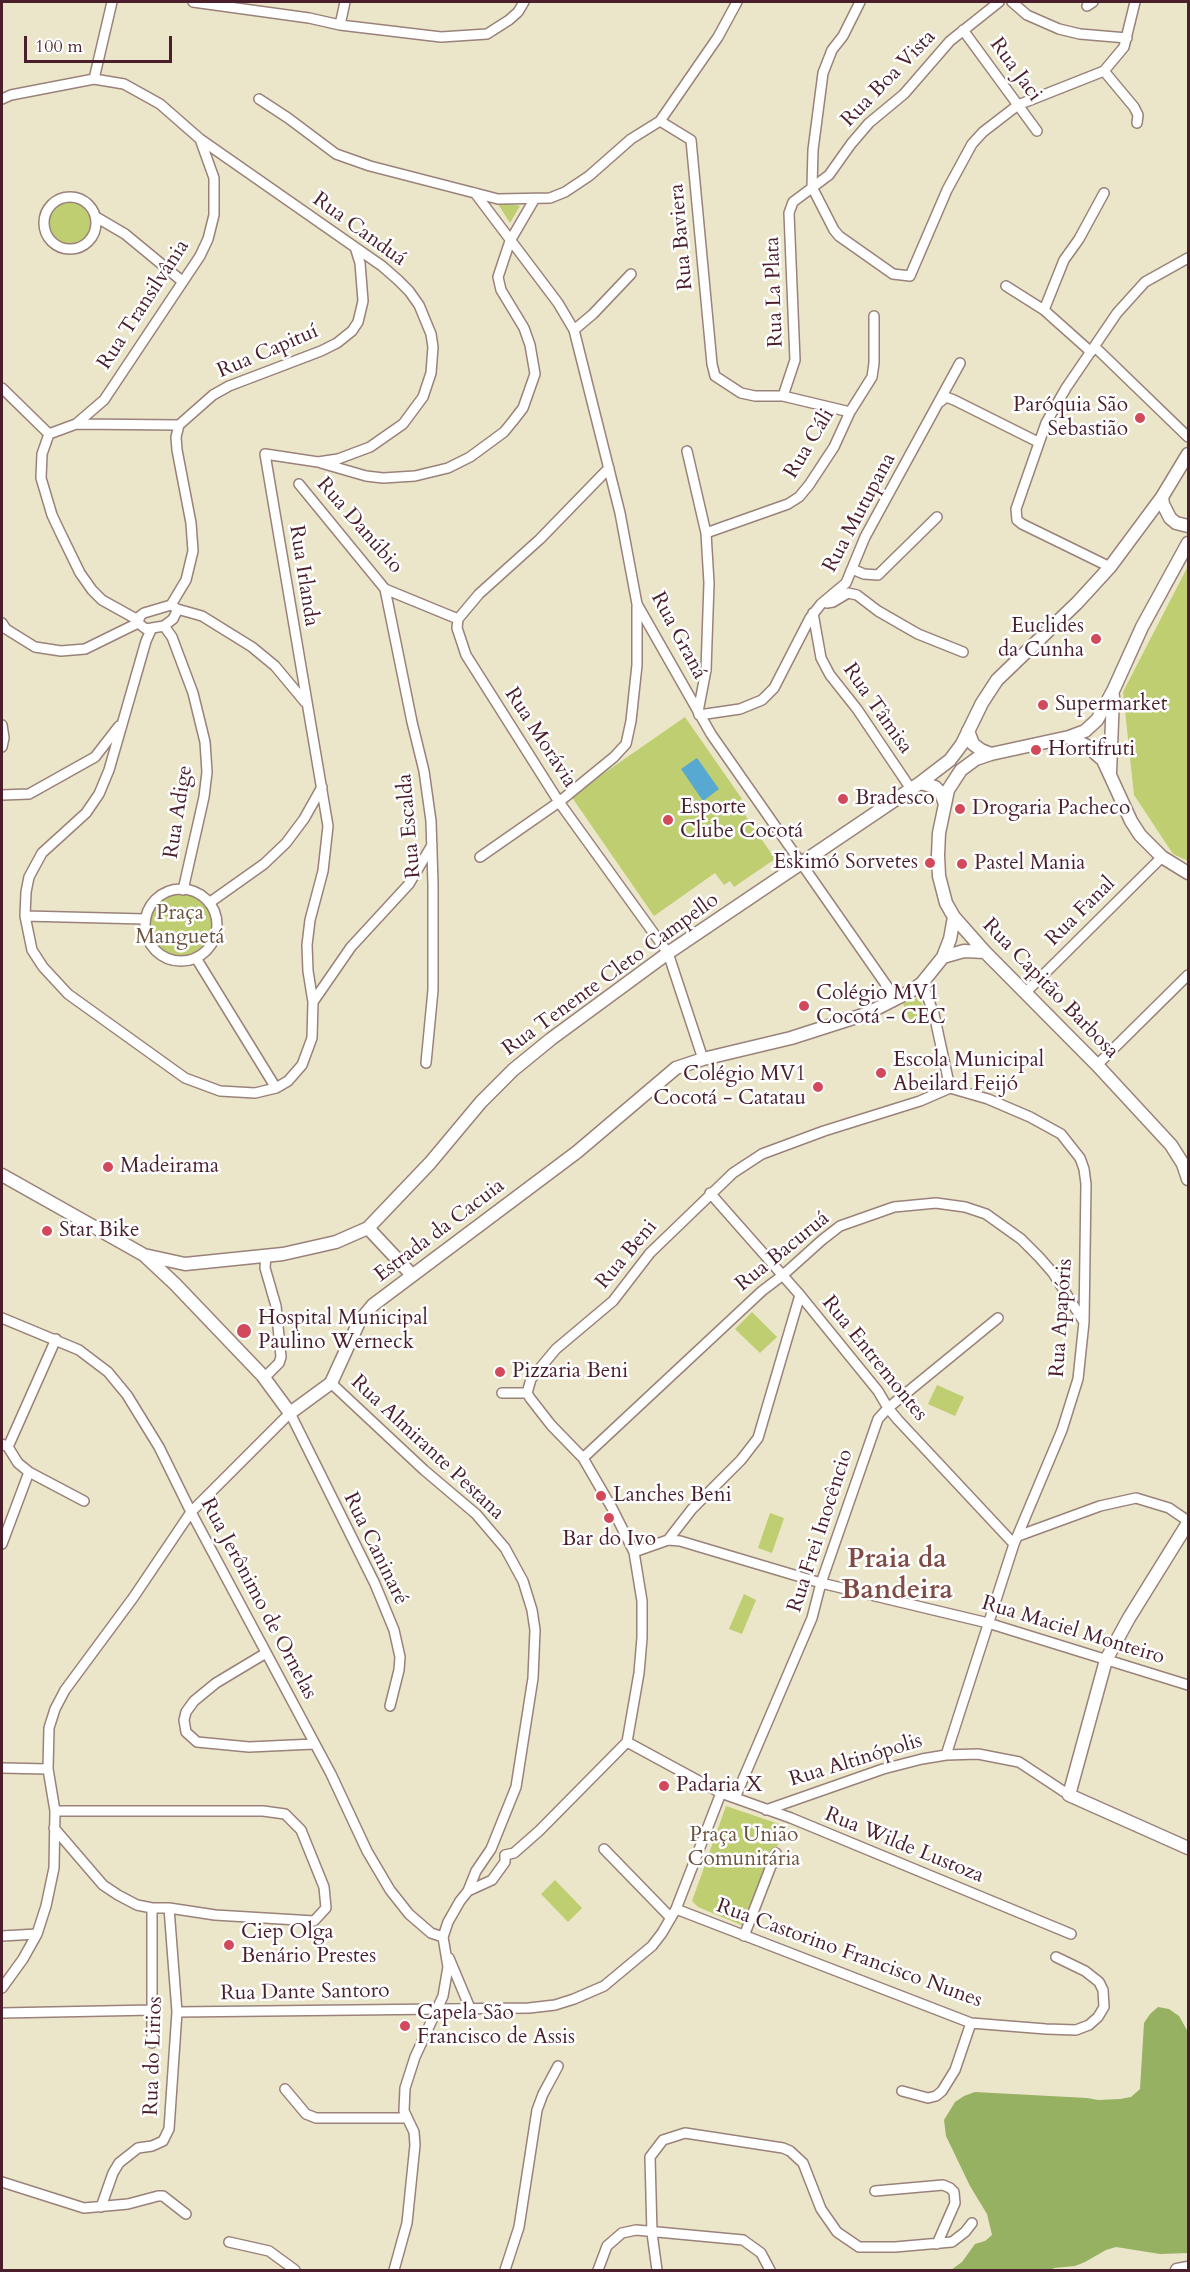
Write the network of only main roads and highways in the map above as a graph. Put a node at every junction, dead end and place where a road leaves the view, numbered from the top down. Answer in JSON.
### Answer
{"nodes":[{"id":1,"x":1188,"y":454,"type":"edge"},
{"id":2,"x":1162,"y":497,"type":"junction"},
{"id":3,"x":1188,"y":526,"type":"edge"},
{"id":4,"x":1188,"y":543,"type":"edge"},
{"id":5,"x":1113,"y":691,"type":"junction"},
{"id":6,"x":968,"y":731,"type":"junction"},
{"id":7,"x":1069,"y":737,"type":"junction"},
{"id":8,"x":991,"y":754,"type":"junction"},
{"id":9,"x":1110,"y":772,"type":"junction"},
{"id":10,"x":916,"y":786,"type":"junction"},
{"id":11,"x":945,"y":804,"type":"junction"},
{"id":12,"x":1188,"y":873,"type":"edge"},
{"id":13,"x":954,"y":917,"type":"junction"},
{"id":14,"x":985,"y":952,"type":"junction"},
{"id":15,"x":943,"y":957,"type":"junction"},
{"id":16,"x":2,"y":1175,"type":"edge"},
{"id":17,"x":1188,"y":1179,"type":"edge"},
{"id":18,"x":368,"y":1228,"type":"junction"},
{"id":19,"x":144,"y":1255,"type":"junction"},
{"id":20,"x":185,"y":1264,"type":"junction"},
{"id":21,"x":412,"y":1275,"type":"junction"},
{"id":22,"x":175,"y":1284,"type":"junction"},
{"id":23,"x":1188,"y":1522,"type":"edge"},
{"id":24,"x":1185,"y":1844,"type":"edge"},
{"id":25,"x":1188,"y":2268,"type":"edge"},
{"id":26,"x":1177,"y":2271,"type":"edge"}],
"edges":[{"from":1,"to":2,"type":"main road"},
{"from":2,"to":3,"type":"main road"},
{"from":2,"to":6,"type":"main road"},
{"from":4,"to":5,"type":"main road","name":"Rua Capitão Barbosa"},
{"from":5,"to":7,"type":"main road","name":"Rua Capitão Barbosa"},
{"from":5,"to":9,"type":"main road"},
{"from":6,"to":8,"type":"main road"},
{"from":6,"to":10,"type":"main road"},
{"from":7,"to":8,"type":"main road","name":"Rua Capitão Barbosa"},
{"from":7,"to":9,"type":"main road"},
{"from":8,"to":11,"type":"main road","name":"Rua Capitão Barbosa"},
{"from":9,"to":12,"type":"main road"},
{"from":10,"to":11,"type":"main road"},
{"from":10,"to":18,"type":"main road","name":"Rua Tenente Cleto Campello"},
{"from":11,"to":13,"type":"main road","name":"Rua Capitão Barbosa"},
{"from":13,"to":14,"type":"main road","name":"Rua Capitão Barbosa"},
{"from":13,"to":15,"type":"main road","name":"Estrada da Cacuia"},
{"from":14,"to":15,"type":"main road"},
{"from":14,"to":17,"type":"main road","name":"Rua Capitão Barbosa"},
{"from":15,"to":21,"type":"main road","name":"Estrada da Cacuia"},
{"from":16,"to":19,"type":"main road"},
{"from":18,"to":20,"type":"main road","name":"Rua Tenente Cleto Campello"},
{"from":18,"to":21,"type":"main road"},
{"from":19,"to":20,"type":"main road","name":"Rua Tenente Cleto Campello"},
{"from":19,"to":22,"type":"main road"},
{"from":20,"to":22,"type":"main road"},
{"from":21,"to":22,"type":"main road","name":"Estrada da Cacuia"},
{"from":23,"to":24,"type":"main road","name":"Rua Altinópolis"},
{"from":25,"to":26,"type":"main road"}]}
